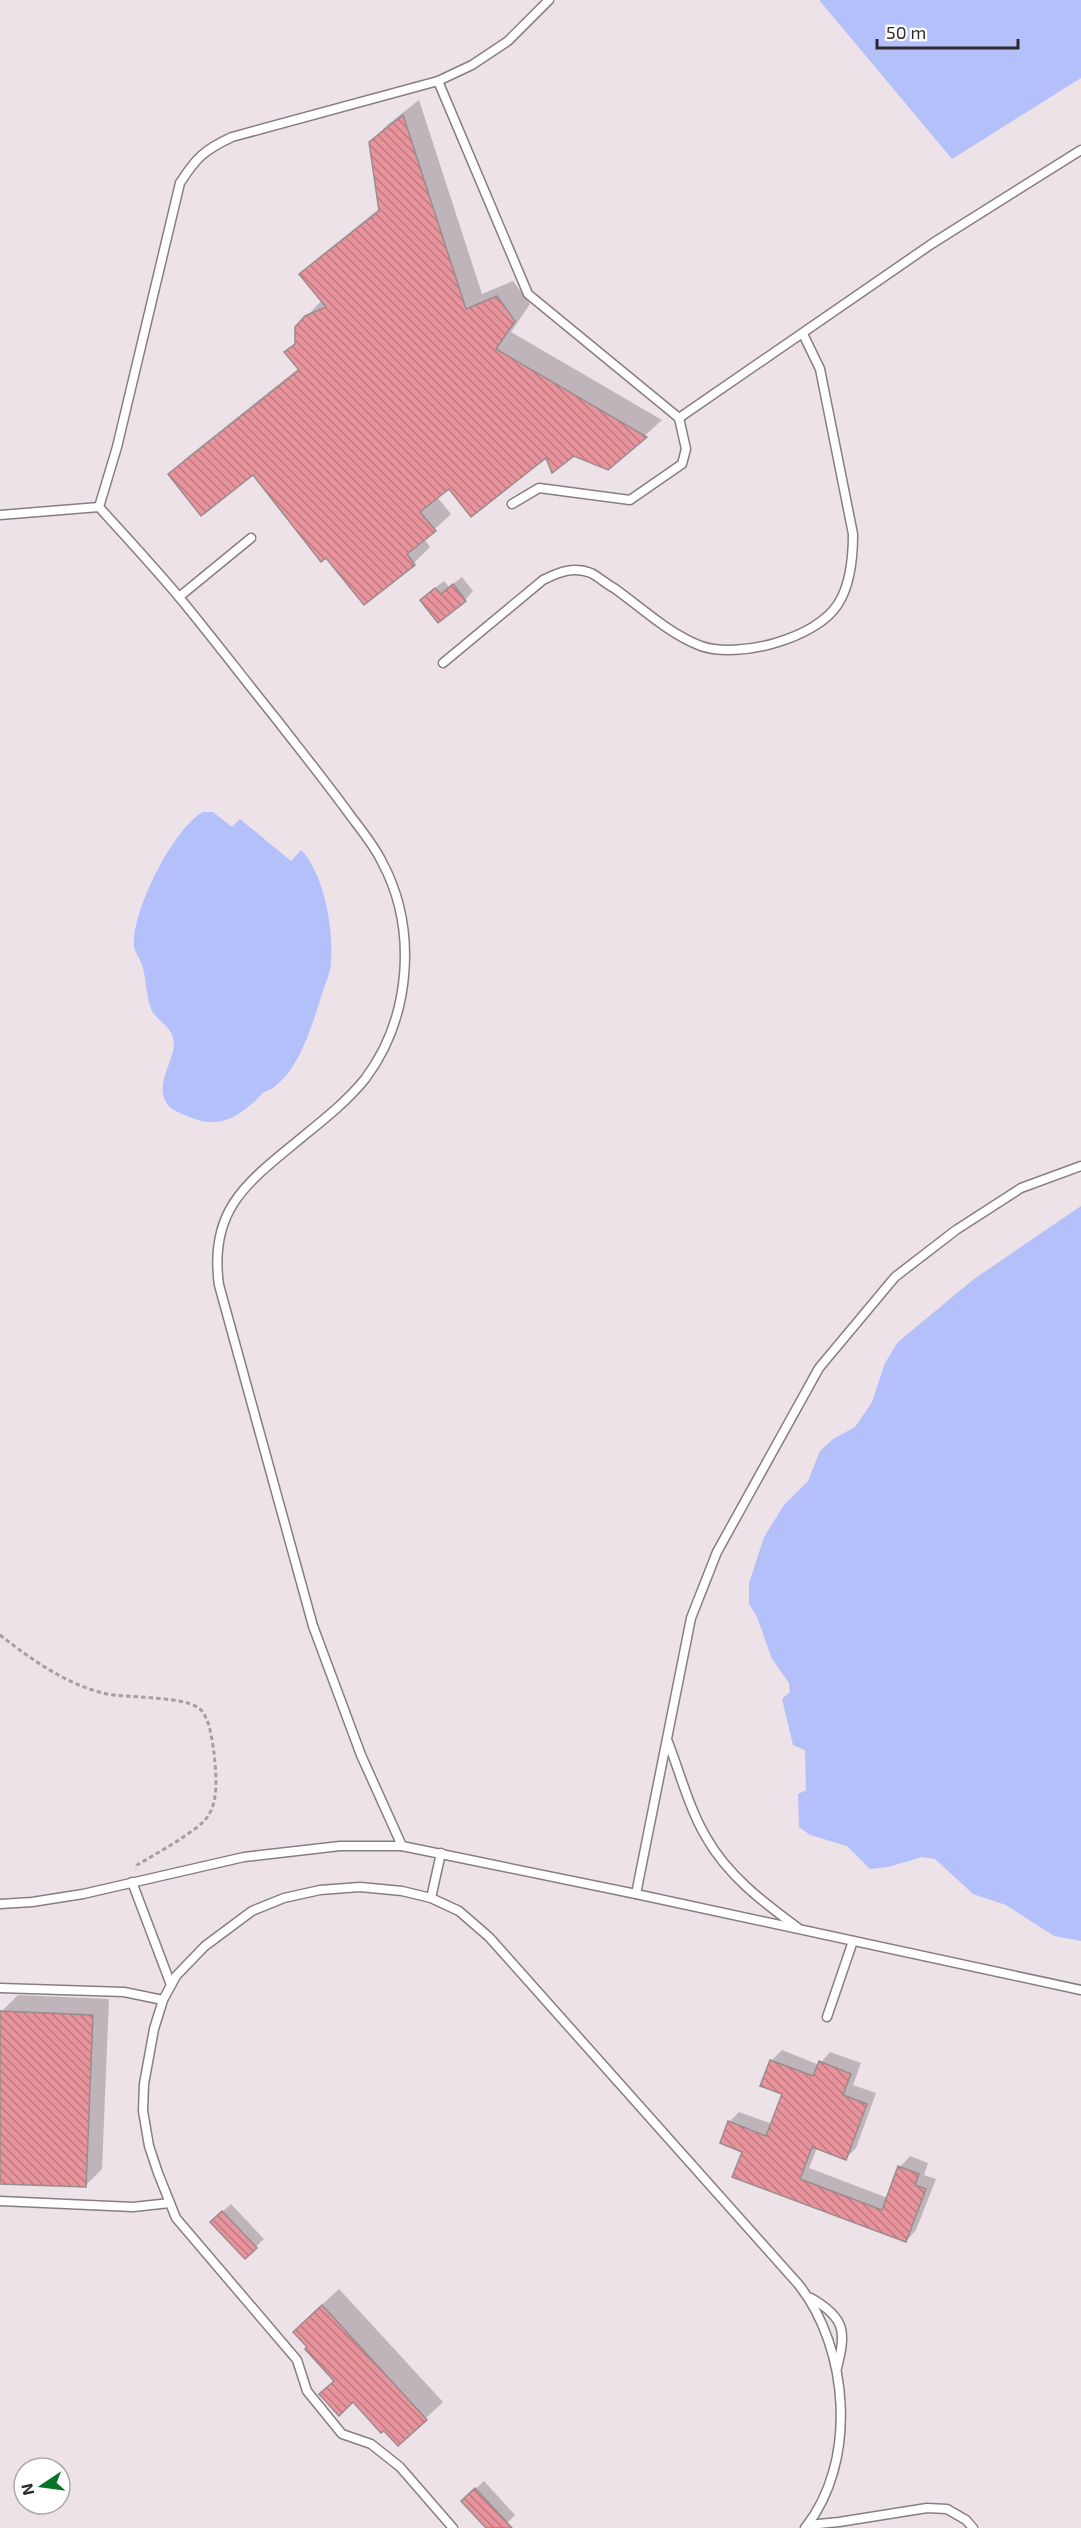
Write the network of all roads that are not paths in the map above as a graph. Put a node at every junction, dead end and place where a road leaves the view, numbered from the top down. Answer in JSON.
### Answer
{"nodes":[{"id":1,"x":549,"y":0,"type":"edge"},
{"id":2,"x":438,"y":81,"type":"junction"},
{"id":3,"x":1081,"y":150,"type":"edge"},
{"id":4,"x":803,"y":334,"type":"junction"},
{"id":5,"x":679,"y":418,"type":"junction"},
{"id":6,"x":512,"y":504,"type":"dead end"},
{"id":7,"x":99,"y":507,"type":"junction"},
{"id":8,"x":0,"y":515,"type":"edge"},
{"id":9,"x":251,"y":538,"type":"dead end"},
{"id":10,"x":179,"y":597,"type":"junction"},
{"id":11,"x":442,"y":663,"type":"dead end"},
{"id":12,"x":1081,"y":1166,"type":"edge"},
{"id":13,"x":668,"y":1742,"type":"junction"},
{"id":14,"x":402,"y":1846,"type":"junction"},
{"id":15,"x":441,"y":1853,"type":"junction"},
{"id":16,"x":132,"y":1882,"type":"junction"},
{"id":17,"x":636,"y":1894,"type":"junction"},
{"id":18,"x":431,"y":1898,"type":"junction"},
{"id":19,"x":0,"y":1904,"type":"edge"},
{"id":20,"x":801,"y":1930,"type":"junction"},
{"id":21,"x":853,"y":1941,"type":"junction"},
{"id":22,"x":171,"y":1985,"type":"junction"},
{"id":23,"x":0,"y":1988,"type":"edge"},
{"id":24,"x":1081,"y":1990,"type":"edge"},
{"id":25,"x":163,"y":2000,"type":"junction"},
{"id":26,"x":826,"y":2017,"type":"dead end"},
{"id":27,"x":0,"y":2201,"type":"edge"},
{"id":28,"x":170,"y":2203,"type":"junction"},
{"id":29,"x":809,"y":2298,"type":"junction"},
{"id":30,"x":837,"y":2369,"type":"junction"},
{"id":31,"x":807,"y":2526,"type":"edge"},
{"id":32,"x":453,"y":2528,"type":"edge"},
{"id":33,"x":973,"y":2528,"type":"edge"}],
"edges":[{"from":1,"to":2,"type":"lane"},
{"from":2,"to":5,"type":"lane"},
{"from":2,"to":7,"type":"lane"},
{"from":3,"to":4,"type":"lane"},
{"from":4,"to":5,"type":"lane"},
{"from":4,"to":11,"type":"lane"},
{"from":5,"to":6,"type":"lane"},
{"from":7,"to":8,"type":"lane"},
{"from":7,"to":10,"type":"lane"},
{"from":9,"to":10,"type":"lane"},
{"from":10,"to":14,"type":"lane"},
{"from":12,"to":13,"type":"lane"},
{"from":13,"to":17,"type":"lane"},
{"from":13,"to":20,"type":"lane"},
{"from":14,"to":15,"type":"lane"},
{"from":14,"to":16,"type":"lane"},
{"from":15,"to":17,"type":"lane"},
{"from":15,"to":18,"type":"lane"},
{"from":16,"to":19,"type":"lane"},
{"from":16,"to":22,"type":"lane"},
{"from":17,"to":20,"type":"lane"},
{"from":18,"to":22,"type":"lane"},
{"from":18,"to":29,"type":"lane"},
{"from":20,"to":21,"type":"lane"},
{"from":21,"to":24,"type":"lane"},
{"from":21,"to":26,"type":"lane"},
{"from":22,"to":25,"type":"lane"},
{"from":23,"to":25,"type":"lane"},
{"from":25,"to":28,"type":"lane"},
{"from":27,"to":28,"type":"lane"},
{"from":28,"to":32,"type":"lane"},
{"from":29,"to":30,"type":"lane"},
{"from":29,"to":30,"type":"lane"},
{"from":30,"to":31,"type":"lane"},
{"from":31,"to":33,"type":"lane"}]}
